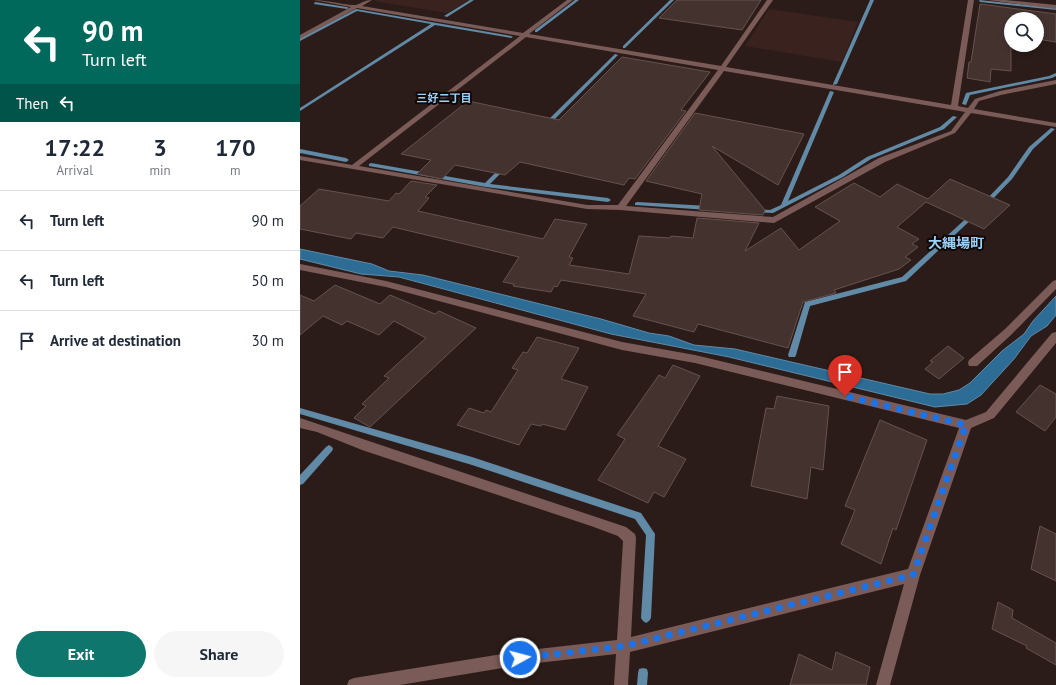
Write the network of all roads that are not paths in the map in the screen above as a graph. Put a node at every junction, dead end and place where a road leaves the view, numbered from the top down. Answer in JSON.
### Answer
{"nodes":[{"id":1,"x":317,"y":0,"type":"edge"},
{"id":2,"x":369,"y":0,"type":"edge"},
{"id":3,"x":570,"y":0,"type":"edge"},
{"id":4,"x":770,"y":0,"type":"edge"},
{"id":5,"x":971,"y":0,"type":"edge"},
{"id":6,"x":991,"y":0,"type":"edge"},
{"id":7,"x":358,"y":6,"type":"junction"},
{"id":8,"x":1056,"y":7,"type":"edge"},
{"id":9,"x":525,"y":35,"type":"junction"},
{"id":10,"x":300,"y":37,"type":"edge"},
{"id":11,"x":722,"y":68,"type":"junction"},
{"id":12,"x":1056,"y":82,"type":"edge"},
{"id":13,"x":954,"y":108,"type":"junction"},
{"id":14,"x":970,"y":110,"type":"junction"},
{"id":15,"x":1056,"y":125,"type":"edge"},
{"id":16,"x":300,"y":158,"type":"edge"},
{"id":17,"x":352,"y":168,"type":"junction"},
{"id":18,"x":620,"y":208,"type":"junction"},
{"id":19,"x":300,"y":267,"type":"edge"},
{"id":20,"x":1056,"y":284,"type":"edge"},
{"id":21,"x":1056,"y":336,"type":"edge"},
{"id":22,"x":973,"y":363,"type":"dead end"},
{"id":23,"x":300,"y":423,"type":"edge"},
{"id":24,"x":966,"y":425,"type":"junction"},
{"id":25,"x":913,"y":575,"type":"junction"},
{"id":26,"x":624,"y":646,"type":"junction"},
{"id":27,"x":354,"y":685,"type":"edge"},
{"id":28,"x":621,"y":685,"type":"edge"},
{"id":29,"x":883,"y":685,"type":"edge"}],
"edges":[{"from":1,"to":7,"type":"street"},
{"from":2,"to":7,"type":"street"},
{"from":3,"to":9,"type":"street"},
{"from":4,"to":11,"type":"street"},
{"from":5,"to":13,"type":"street"},
{"from":6,"to":8,"type":"street"},
{"from":7,"to":9,"type":"street"},
{"from":7,"to":10,"type":"street"},
{"from":9,"to":11,"type":"street"},
{"from":9,"to":17,"type":"street"},
{"from":11,"to":13,"type":"street"},
{"from":11,"to":18,"type":"street"},
{"from":12,"to":14,"type":"street"},
{"from":13,"to":14,"type":"street"},
{"from":14,"to":15,"type":"street"},
{"from":14,"to":18,"type":"street"},
{"from":16,"to":17,"type":"street"},
{"from":17,"to":18,"type":"street"},
{"from":19,"to":24,"type":"street"},
{"from":20,"to":22,"type":"street"},
{"from":21,"to":24,"type":"street"},
{"from":23,"to":26,"type":"street"},
{"from":24,"to":25,"type":"street"},
{"from":25,"to":26,"type":"street"},
{"from":25,"to":29,"type":"street"},
{"from":26,"to":27,"type":"street"},
{"from":26,"to":28,"type":"street"}]}
